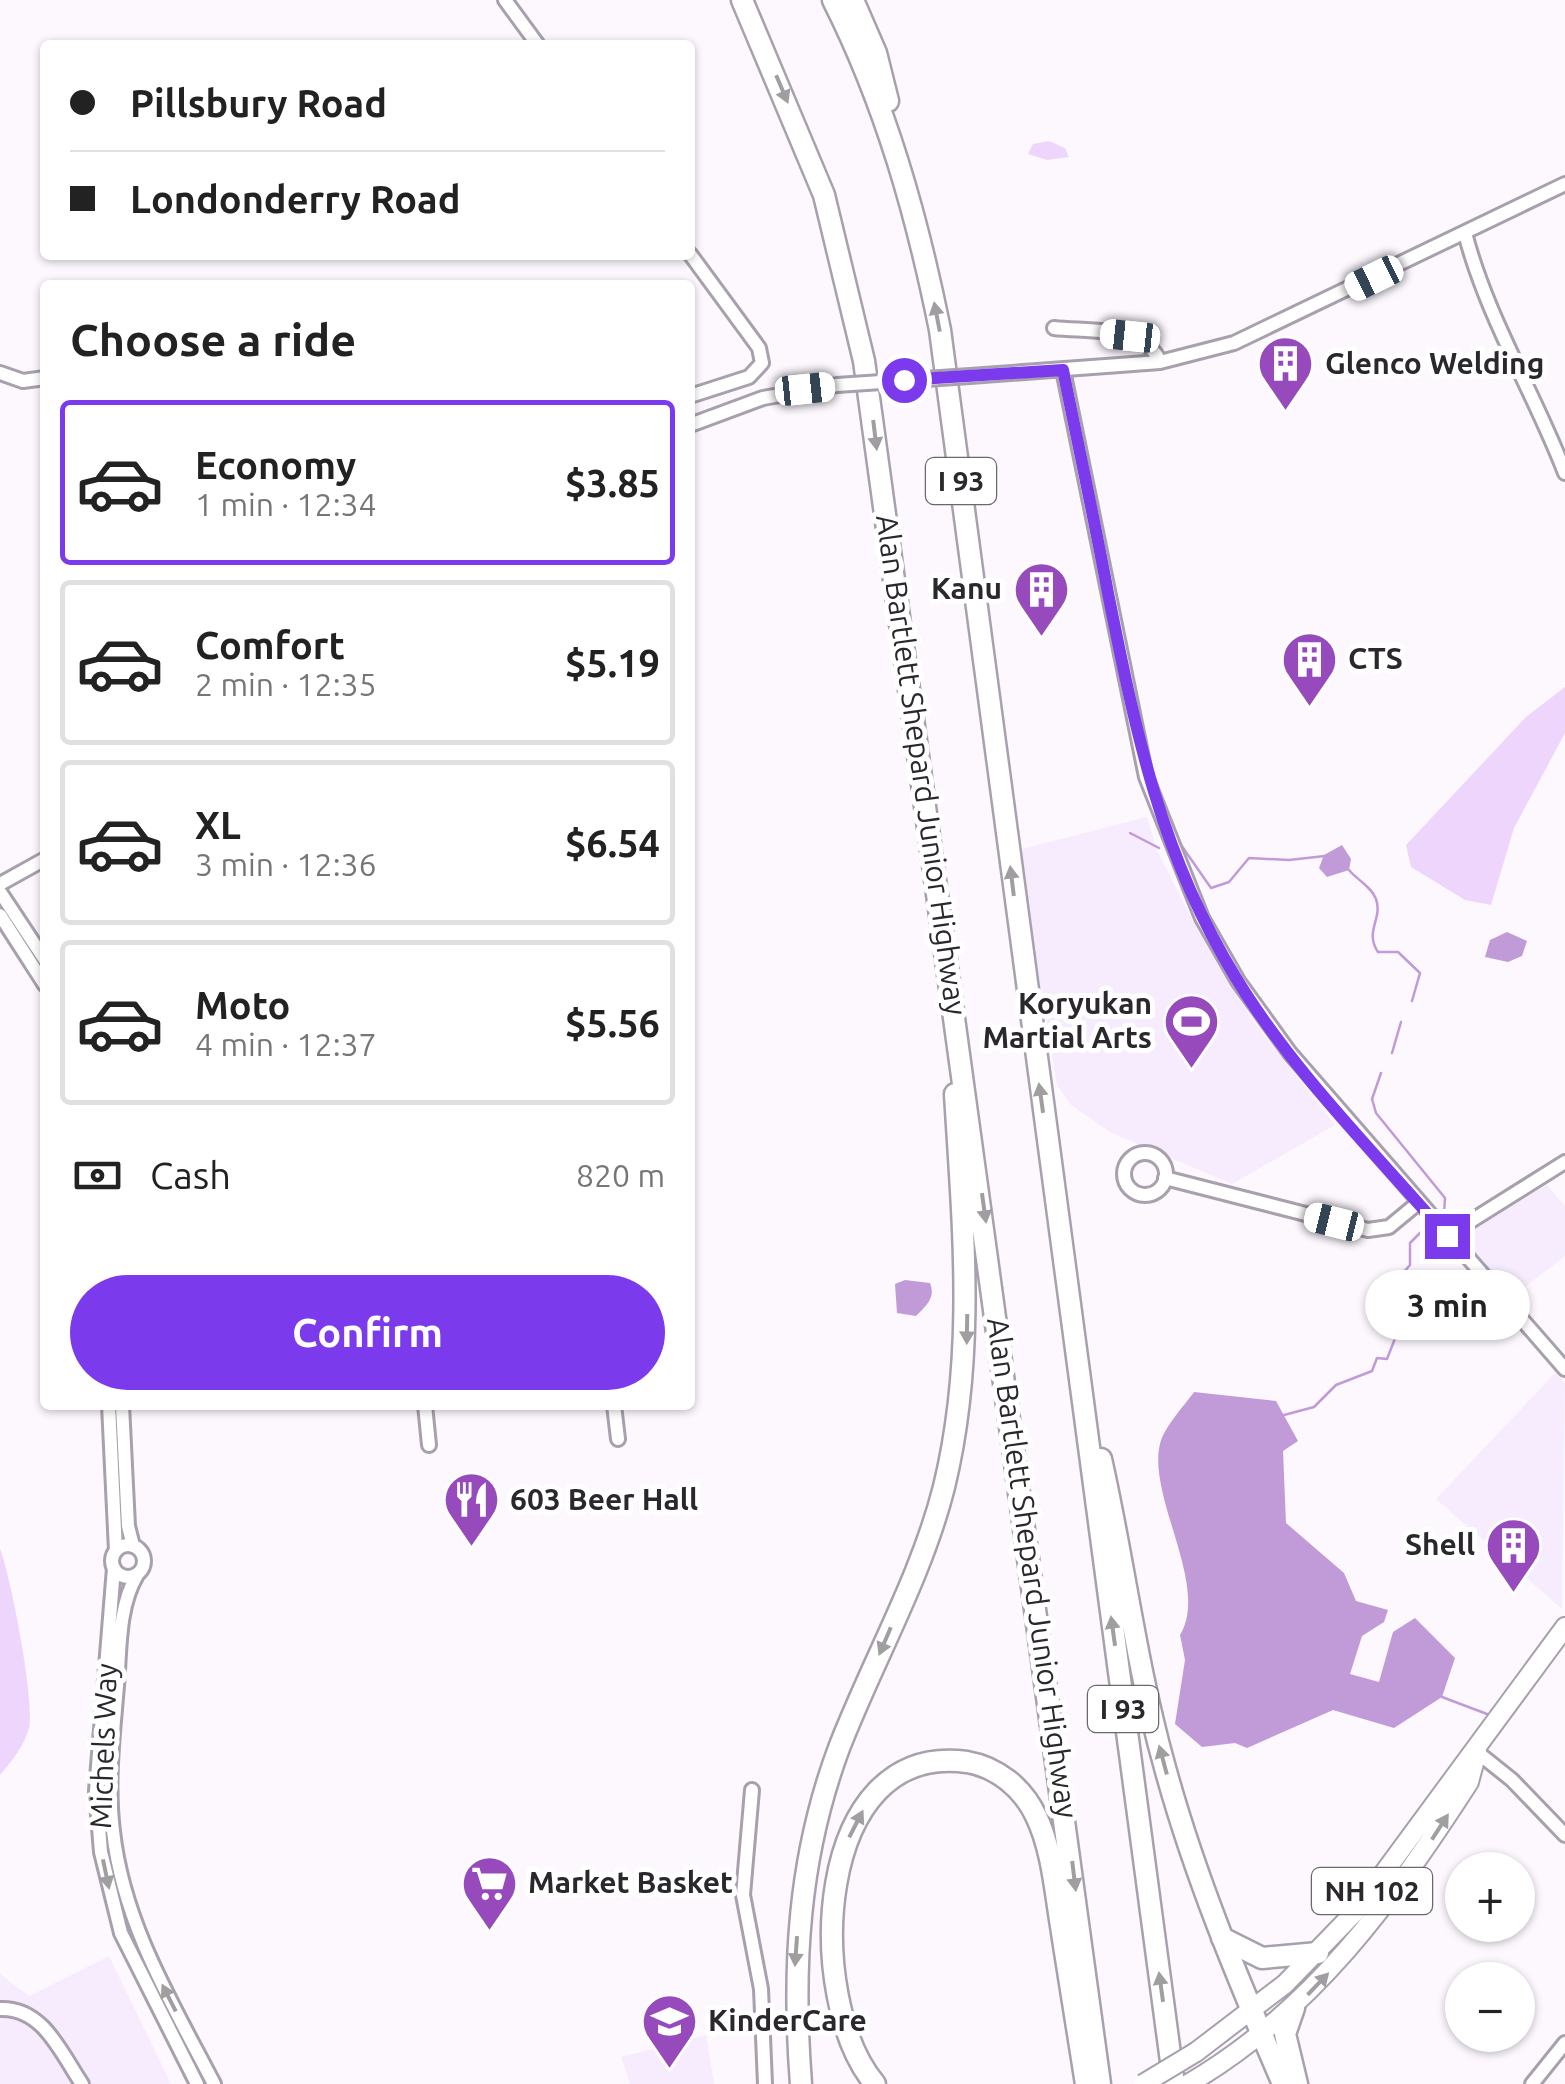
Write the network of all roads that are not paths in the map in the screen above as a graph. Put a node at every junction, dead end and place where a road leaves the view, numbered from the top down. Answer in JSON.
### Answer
{"nodes":[{"id":1,"x":505,"y":0,"type":"edge"},
{"id":2,"x":742,"y":0,"type":"edge"},
{"id":3,"x":833,"y":0,"type":"edge"},
{"id":4,"x":854,"y":0,"type":"edge"},
{"id":5,"x":534,"y":40,"type":"edge"},
{"id":6,"x":894,"y":148,"type":"junction"},
{"id":7,"x":1565,"y":184,"type":"edge"},
{"id":8,"x":1465,"y":234,"type":"junction"},
{"id":9,"x":694,"y":260,"type":"edge"},
{"id":10,"x":1054,"y":328,"type":"dead end"},
{"id":11,"x":1160,"y":362,"type":"junction"},
{"id":12,"x":1063,"y":370,"type":"junction"},
{"id":13,"x":0,"y":373,"type":"edge"},
{"id":14,"x":40,"y":379,"type":"edge"},
{"id":15,"x":695,"y":394,"type":"edge"},
{"id":16,"x":695,"y":424,"type":"edge"},
{"id":17,"x":1565,"y":474,"type":"edge"},
{"id":18,"x":40,"y":862,"type":"edge"},
{"id":19,"x":0,"y":884,"type":"edge"},
{"id":20,"x":0,"y":892,"type":"edge"},
{"id":21,"x":0,"y":914,"type":"edge"},
{"id":22,"x":40,"y":952,"type":"edge"},
{"id":23,"x":946,"y":952,"type":"junction"},
{"id":24,"x":40,"y":978,"type":"edge"},
{"id":25,"x":1565,"y":1162,"type":"edge"},
{"id":26,"x":1165,"y":1178,"type":"dead end"},
{"id":27,"x":1418,"y":1203,"type":"junction"},
{"id":28,"x":1447,"y":1236,"type":"junction"},
{"id":29,"x":1073,"y":1333,"type":"junction"},
{"id":30,"x":1565,"y":1369,"type":"edge"},
{"id":31,"x":108,"y":1410,"type":"edge"},
{"id":32,"x":122,"y":1410,"type":"edge"},
{"id":33,"x":425,"y":1410,"type":"edge"},
{"id":34,"x":615,"y":1410,"type":"edge"},
{"id":35,"x":618,"y":1439,"type":"dead end"},
{"id":36,"x":428,"y":1445,"type":"dead end"},
{"id":37,"x":133,"y":1546,"type":"junction"},
{"id":38,"x":116,"y":1551,"type":"junction"},
{"id":39,"x":114,"y":1568,"type":"junction"},
{"id":40,"x":137,"y":1575,"type":"junction"},
{"id":41,"x":1565,"y":1626,"type":"edge"},
{"id":42,"x":1477,"y":1752,"type":"junction"},
{"id":43,"x":752,"y":1790,"type":"dead end"},
{"id":44,"x":1565,"y":1835,"type":"edge"},
{"id":45,"x":1222,"y":1938,"type":"junction"},
{"id":46,"x":1318,"y":1953,"type":"junction"},
{"id":47,"x":1294,"y":2008,"type":"junction"},
{"id":48,"x":0,"y":2009,"type":"edge"},
{"id":49,"x":1253,"y":2012,"type":"junction"},
{"id":50,"x":1262,"y":2034,"type":"junction"},
{"id":51,"x":1565,"y":2043,"type":"edge"},
{"id":52,"x":1194,"y":2081,"type":"edge"},
{"id":53,"x":82,"y":2084,"type":"edge"},
{"id":54,"x":197,"y":2084,"type":"edge"},
{"id":55,"x":214,"y":2084,"type":"edge"},
{"id":56,"x":765,"y":2084,"type":"edge"},
{"id":57,"x":801,"y":2084,"type":"edge"},
{"id":58,"x":875,"y":2084,"type":"edge"},
{"id":59,"x":1086,"y":2084,"type":"edge"},
{"id":60,"x":1100,"y":2084,"type":"edge"},
{"id":61,"x":1143,"y":2084,"type":"edge"},
{"id":62,"x":1174,"y":2084,"type":"edge"},
{"id":63,"x":1283,"y":2084,"type":"edge"},
{"id":64,"x":1297,"y":2084,"type":"edge"},
{"id":65,"x":1532,"y":2084,"type":"edge"}],
"edges":[{"from":1,"to":5,"type":"street"},
{"from":2,"to":23,"type":"highway","name":"Alan Bartlett Shepard Junior Highway","number":"I 93","one_way":true},
{"from":3,"to":6,"type":"highway","number":"I 93"},
{"from":4,"to":6,"type":"highway"},
{"from":29,"to":6,"type":"highway","number":"I 93","one_way":true},
{"from":7,"to":8,"type":"street"},
{"from":8,"to":11,"type":"street"},
{"from":8,"to":17,"type":"street"},
{"from":9,"to":15,"type":"street"},
{"from":10,"to":11,"type":"street"},
{"from":11,"to":12,"type":"street"},
{"from":12,"to":16,"type":"street","bridge":true},
{"from":12,"to":27,"type":"street"},
{"from":13,"to":14,"type":"street"},
{"from":18,"to":19,"type":"street"},
{"from":20,"to":22,"type":"street"},
{"from":21,"to":24,"type":"street"},
{"from":23,"to":57,"type":"highway","one_way":true},
{"from":23,"to":60,"type":"highway","name":"Alan Bartlett Shepard Junior Highway","number":"I 93","one_way":true},
{"from":25,"to":28,"type":"street"},
{"from":26,"to":27,"type":"street"},
{"from":27,"to":28,"type":"street"},
{"from":28,"to":30,"type":"street"},
{"from":45,"to":29,"type":"highway","one_way":true},
{"from":62,"to":29,"type":"highway","number":"I 93","one_way":true},
{"from":31,"to":38,"type":"street"},
{"from":32,"to":37,"type":"street"},
{"from":33,"to":36,"type":"street"},
{"from":34,"to":35,"type":"street"},
{"from":37,"to":38,"type":"street"},
{"from":37,"to":40,"type":"street"},
{"from":38,"to":39,"type":"street"},
{"from":39,"to":40,"type":"street"},
{"from":39,"to":54,"type":"street","name":"Michels Way","one_way":true},
{"from":55,"to":40,"type":"street","name":"Michels Way","one_way":true},
{"from":41,"to":42,"type":"main road","number":"NH 102"},
{"from":42,"to":44,"type":"street"},
{"from":42,"to":46,"type":"main road","number":"NH 102"},
{"from":47,"to":42,"type":"main road","number":"NH 102","one_way":true},
{"from":43,"to":56,"type":"street"},
{"from":45,"to":46,"type":"highway"},
{"from":45,"to":49,"type":"highway"},
{"from":46,"to":49,"type":"main road","number":"NH 102"},
{"from":47,"to":50,"type":"main road","number":"NH 102"},
{"from":47,"to":64,"type":"highway"},
{"from":48,"to":53,"type":"street"},
{"from":49,"to":50,"type":"highway"},
{"from":49,"to":61,"type":"main road","number":"NH 102","bridge":true},
{"from":50,"to":52,"type":"main road","number":"NH 102"},
{"from":50,"to":63,"type":"highway"},
{"from":51,"to":65,"type":"street"},
{"from":58,"to":59,"type":"highway","one_way":true}]}
